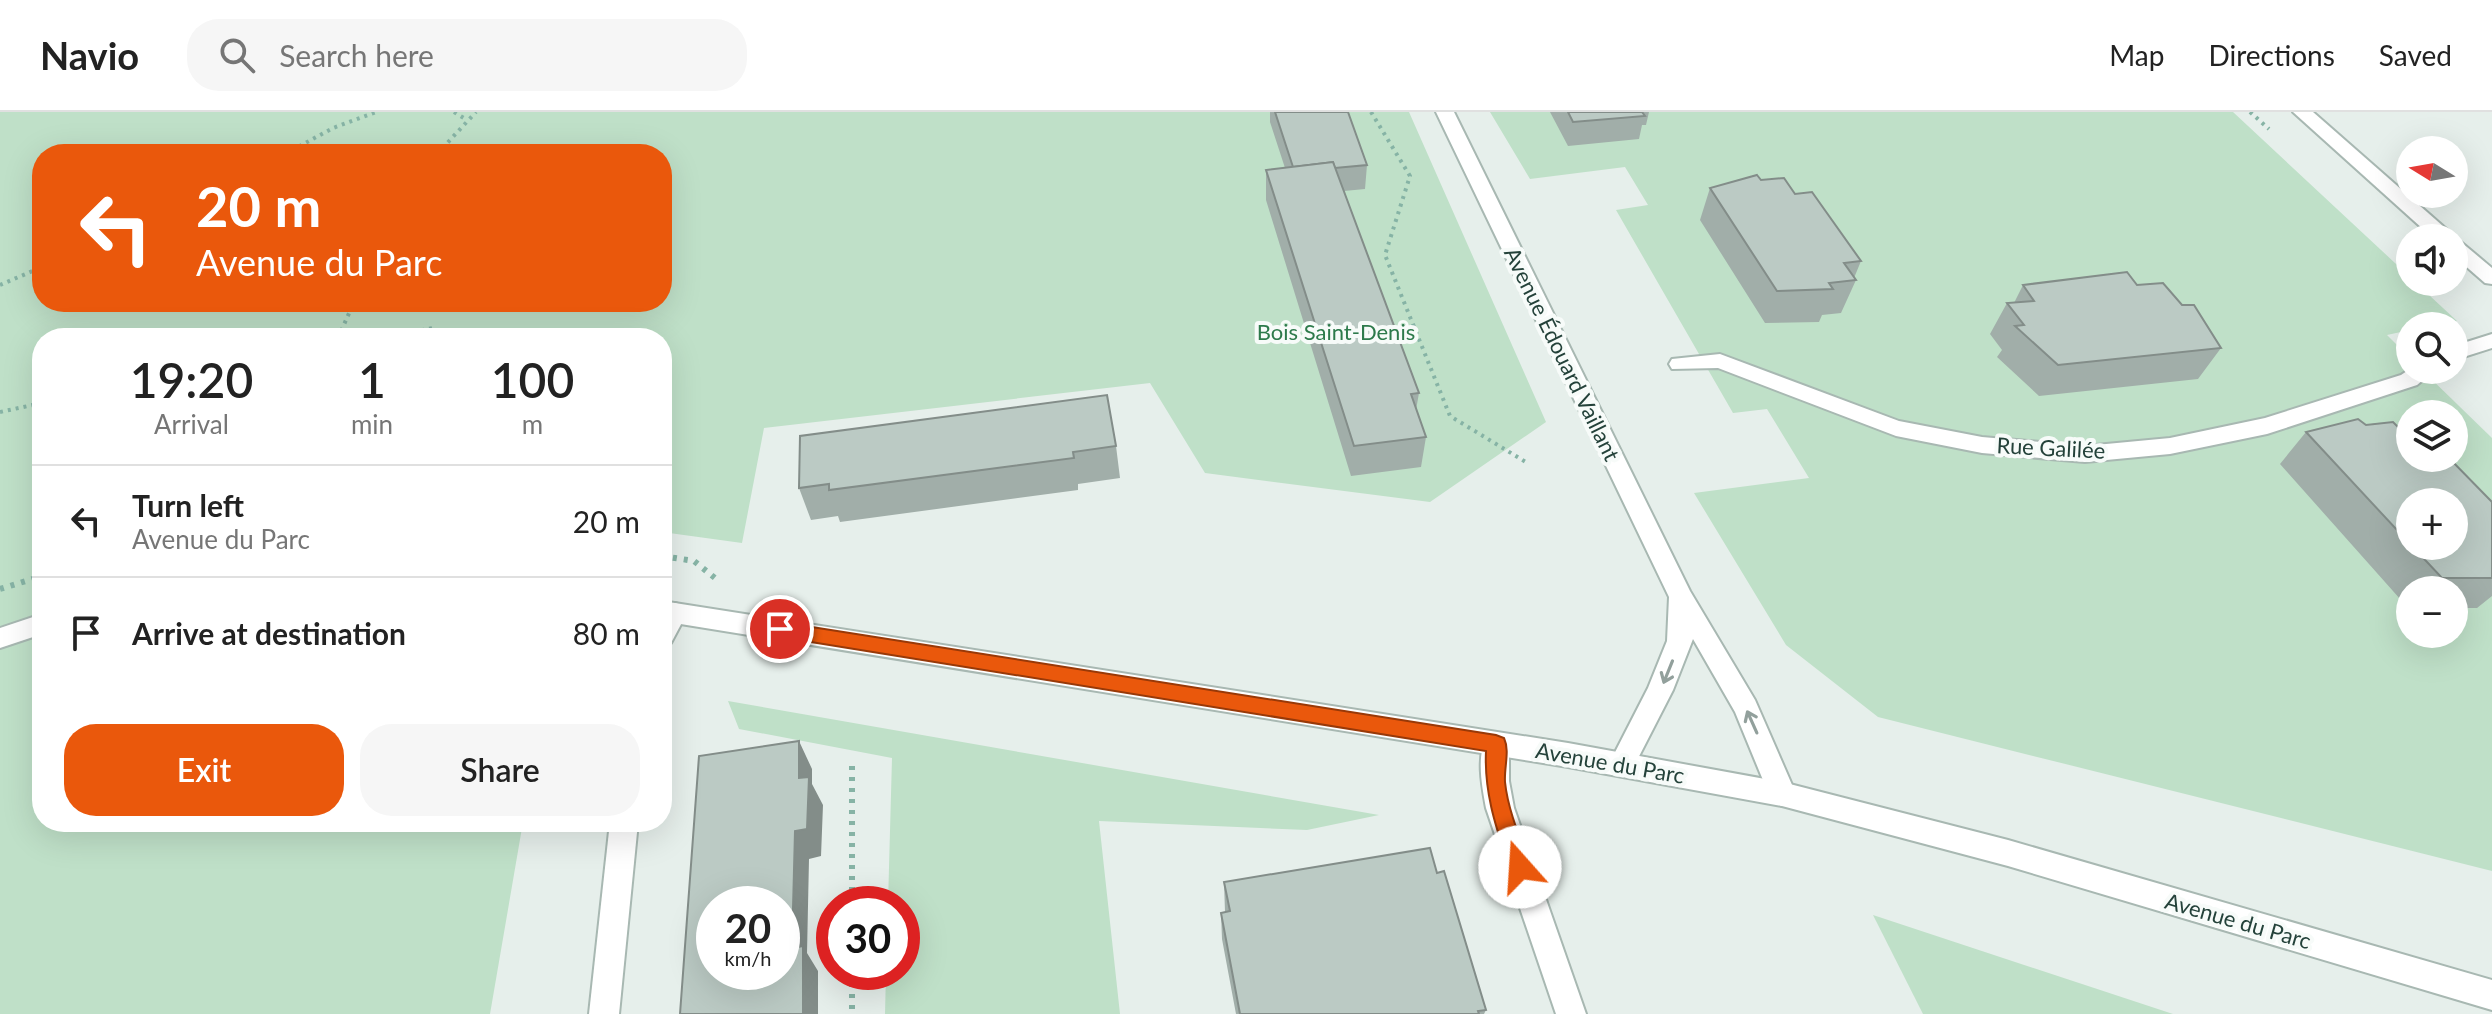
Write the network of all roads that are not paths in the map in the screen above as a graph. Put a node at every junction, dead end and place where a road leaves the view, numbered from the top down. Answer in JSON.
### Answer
{"nodes":[{"id":1,"x":1445,"y":112,"type":"edge"},
{"id":2,"x":2302,"y":112,"type":"edge"},
{"id":3,"x":2429,"y":224,"type":"edge"},
{"id":4,"x":2468,"y":258,"type":"edge"},
{"id":5,"x":2492,"y":278,"type":"edge"},
{"id":6,"x":2492,"y":341,"type":"edge"},
{"id":7,"x":2468,"y":349,"type":"edge"},
{"id":8,"x":1680,"y":364,"type":"dead end"},
{"id":9,"x":2397,"y":384,"type":"edge"},
{"id":10,"x":1680,"y":596,"type":"junction"},
{"id":11,"x":672,"y":621,"type":"edge"},
{"id":12,"x":32,"y":627,"type":"edge"},
{"id":13,"x":0,"y":638,"type":"edge"},
{"id":14,"x":1496,"y":744,"type":"junction"},
{"id":15,"x":1622,"y":764,"type":"junction"},
{"id":16,"x":1782,"y":794,"type":"junction"},
{"id":17,"x":623,"y":832,"type":"edge"},
{"id":18,"x":2492,"y":995,"type":"edge"},
{"id":19,"x":604,"y":1014,"type":"edge"},
{"id":20,"x":1571,"y":1014,"type":"edge"}],
"edges":[{"from":1,"to":10,"type":"street","name":"Avenue Édouard Vaillant"},
{"from":2,"to":3,"type":"street"},
{"from":4,"to":5,"type":"street"},
{"from":6,"to":7,"type":"street"},
{"from":8,"to":9,"type":"street","name":"Rue Galilée"},
{"from":10,"to":15,"type":"street","name":"Avenue Édouard Vaillant","one_way":true},
{"from":16,"to":10,"type":"street","name":"Avenue Édouard Vaillant","one_way":true},
{"from":11,"to":14,"type":"street","name":"Avenue du Parc"},
{"from":12,"to":13,"type":"street"},
{"from":14,"to":15,"type":"street","name":"Avenue du Parc"},
{"from":14,"to":20,"type":"street"},
{"from":15,"to":16,"type":"street","name":"Avenue du Parc"},
{"from":16,"to":18,"type":"street","name":"Avenue du Parc"},
{"from":17,"to":19,"type":"street"}]}
